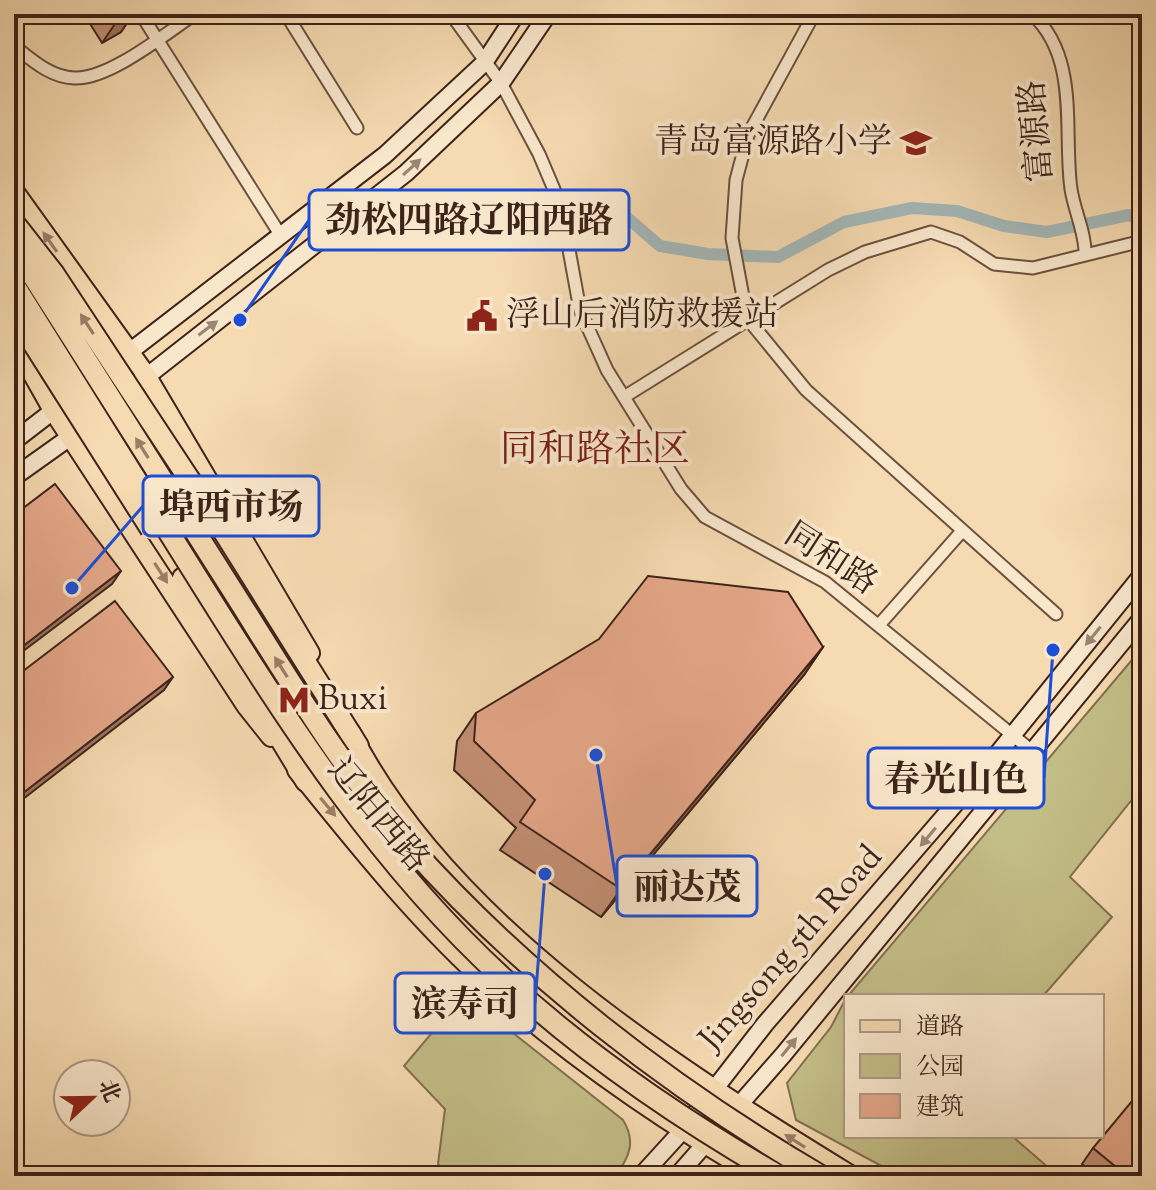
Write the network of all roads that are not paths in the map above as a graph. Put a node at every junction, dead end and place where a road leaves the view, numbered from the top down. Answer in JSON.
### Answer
{"nodes":[{"id":1,"x":141,"y":14,"type":"edge"},
{"id":2,"x":195,"y":14,"type":"edge"},
{"id":3,"x":286,"y":14,"type":"edge"},
{"id":4,"x":451,"y":14,"type":"edge"},
{"id":5,"x":516,"y":14,"type":"edge"},
{"id":6,"x":548,"y":14,"type":"edge"},
{"id":7,"x":814,"y":14,"type":"edge"},
{"id":8,"x":1032,"y":14,"type":"edge"},
{"id":9,"x":157,"y":40,"type":"junction"},
{"id":10,"x":14,"y":46,"type":"edge"},
{"id":11,"x":484,"y":63,"type":"junction"},
{"id":12,"x":501,"y":83,"type":"junction"},
{"id":13,"x":357,"y":128,"type":"dead end"},
{"id":14,"x":14,"y":191,"type":"edge"},
{"id":15,"x":14,"y":223,"type":"edge"},
{"id":16,"x":281,"y":236,"type":"junction"},
{"id":17,"x":1142,"y":241,"type":"edge"},
{"id":18,"x":14,"y":246,"type":"edge"},
{"id":19,"x":1085,"y":252,"type":"junction"},
{"id":20,"x":14,"y":285,"type":"edge"},
{"id":21,"x":14,"y":313,"type":"edge"},
{"id":22,"x":747,"y":318,"type":"junction"},
{"id":23,"x":14,"y":341,"type":"edge"},
{"id":24,"x":128,"y":351,"type":"junction"},
{"id":25,"x":146,"y":375,"type":"junction"},
{"id":26,"x":624,"y":397,"type":"junction"},
{"id":27,"x":54,"y":412,"type":"junction"},
{"id":28,"x":72,"y":438,"type":"junction"},
{"id":29,"x":14,"y":441,"type":"edge"},
{"id":30,"x":14,"y":477,"type":"edge"},
{"id":31,"x":962,"y":531,"type":"junction"},
{"id":32,"x":1142,"y":575,"type":"edge"},
{"id":33,"x":1056,"y":614,"type":"dead end"},
{"id":34,"x":1142,"y":618,"type":"edge"},
{"id":35,"x":879,"y":625,"type":"junction"},
{"id":36,"x":1010,"y":737,"type":"junction"},
{"id":37,"x":358,"y":746,"type":"junction"},
{"id":38,"x":1032,"y":751,"type":"junction"},
{"id":39,"x":306,"y":781,"type":"junction"},
{"id":40,"x":711,"y":1089,"type":"junction"},
{"id":41,"x":738,"y":1106,"type":"junction"},
{"id":42,"x":682,"y":1131,"type":"junction"},
{"id":43,"x":705,"y":1145,"type":"junction"},
{"id":44,"x":641,"y":1176,"type":"edge"},
{"id":45,"x":677,"y":1176,"type":"edge"},
{"id":46,"x":759,"y":1176,"type":"edge"},
{"id":47,"x":779,"y":1176,"type":"edge"},
{"id":48,"x":821,"y":1176,"type":"edge"},
{"id":49,"x":852,"y":1176,"type":"edge"}],
"edges":[{"from":1,"to":9,"type":"street"},
{"from":2,"to":9,"type":"street"},
{"from":3,"to":13,"type":"street"},
{"from":4,"to":11,"type":"street","name":"同和路"},
{"from":5,"to":11,"type":"main road"},
{"from":6,"to":12,"type":"main road"},
{"from":7,"to":22,"type":"street"},
{"from":8,"to":19,"type":"street","name":"富源路"},
{"from":9,"to":10,"type":"street"},
{"from":9,"to":16,"type":"street"},
{"from":11,"to":12,"type":"street","name":"同和路"},
{"from":11,"to":16,"type":"main road"},
{"from":25,"to":12,"type":"main road","one_way":true},
{"from":12,"to":26,"type":"street","name":"同和路"},
{"from":24,"to":14,"type":"main road","name":"辽阳西路","one_way":true},
{"from":37,"to":15,"type":"highway","one_way":true,"bridge":true},
{"from":16,"to":24,"type":"main road"},
{"from":17,"to":19,"type":"street"},
{"from":48,"to":18,"type":"highway","one_way":true,"bridge":true},
{"from":19,"to":22,"type":"street"},
{"from":20,"to":47,"type":"highway","bridge":true},
{"from":21,"to":39,"type":"highway","bridge":true},
{"from":22,"to":26,"type":"street"},
{"from":22,"to":31,"type":"street"},
{"from":23,"to":27,"type":"main road","name":"辽阳西路"},
{"from":24,"to":25,"type":"main road","name":"辽阳西路"},
{"from":24,"to":27,"type":"main road"},
{"from":25,"to":28,"type":"main road"},
{"from":25,"to":37,"type":"main road","name":"辽阳西路"},
{"from":26,"to":35,"type":"street","name":"同和路"},
{"from":27,"to":28,"type":"main road","name":"辽阳西路"},
{"from":27,"to":29,"type":"main road"},
{"from":28,"to":30,"type":"main road"},
{"from":28,"to":39,"type":"main road","name":"辽阳西路","one_way":true},
{"from":31,"to":33,"type":"street"},
{"from":31,"to":35,"type":"street"},
{"from":32,"to":36,"type":"main road","name":"Jingsong 5th Road","one_way":true},
{"from":34,"to":38,"type":"main road","name":"Jingsong 5th Road"},
{"from":35,"to":36,"type":"street","name":"同和路"},
{"from":36,"to":38,"type":"street","name":"同和路"},
{"from":36,"to":40,"type":"main road","name":"Jingsong 5th Road","one_way":true},
{"from":37,"to":40,"type":"main road","name":"辽阳西路"},
{"from":41,"to":38,"type":"main road","name":"Jingsong 5th Road","one_way":true},
{"from":39,"to":42,"type":"main road","name":"辽阳西路","one_way":true},
{"from":40,"to":41,"type":"main road","name":"辽阳西路"},
{"from":40,"to":42,"type":"main road","name":"Jingsong 5th Road"},
{"from":41,"to":43,"type":"main road","name":"Jingsong 5th Road"},
{"from":49,"to":41,"type":"main road","name":"辽阳西路","one_way":true},
{"from":42,"to":43,"type":"main road","name":"辽阳西路"},
{"from":42,"to":44,"type":"main road","name":"Jingsong 5th Road"},
{"from":43,"to":45,"type":"main road","name":"Jingsong 5th Road"},
{"from":43,"to":46,"type":"main road","name":"辽阳西路"}]}
